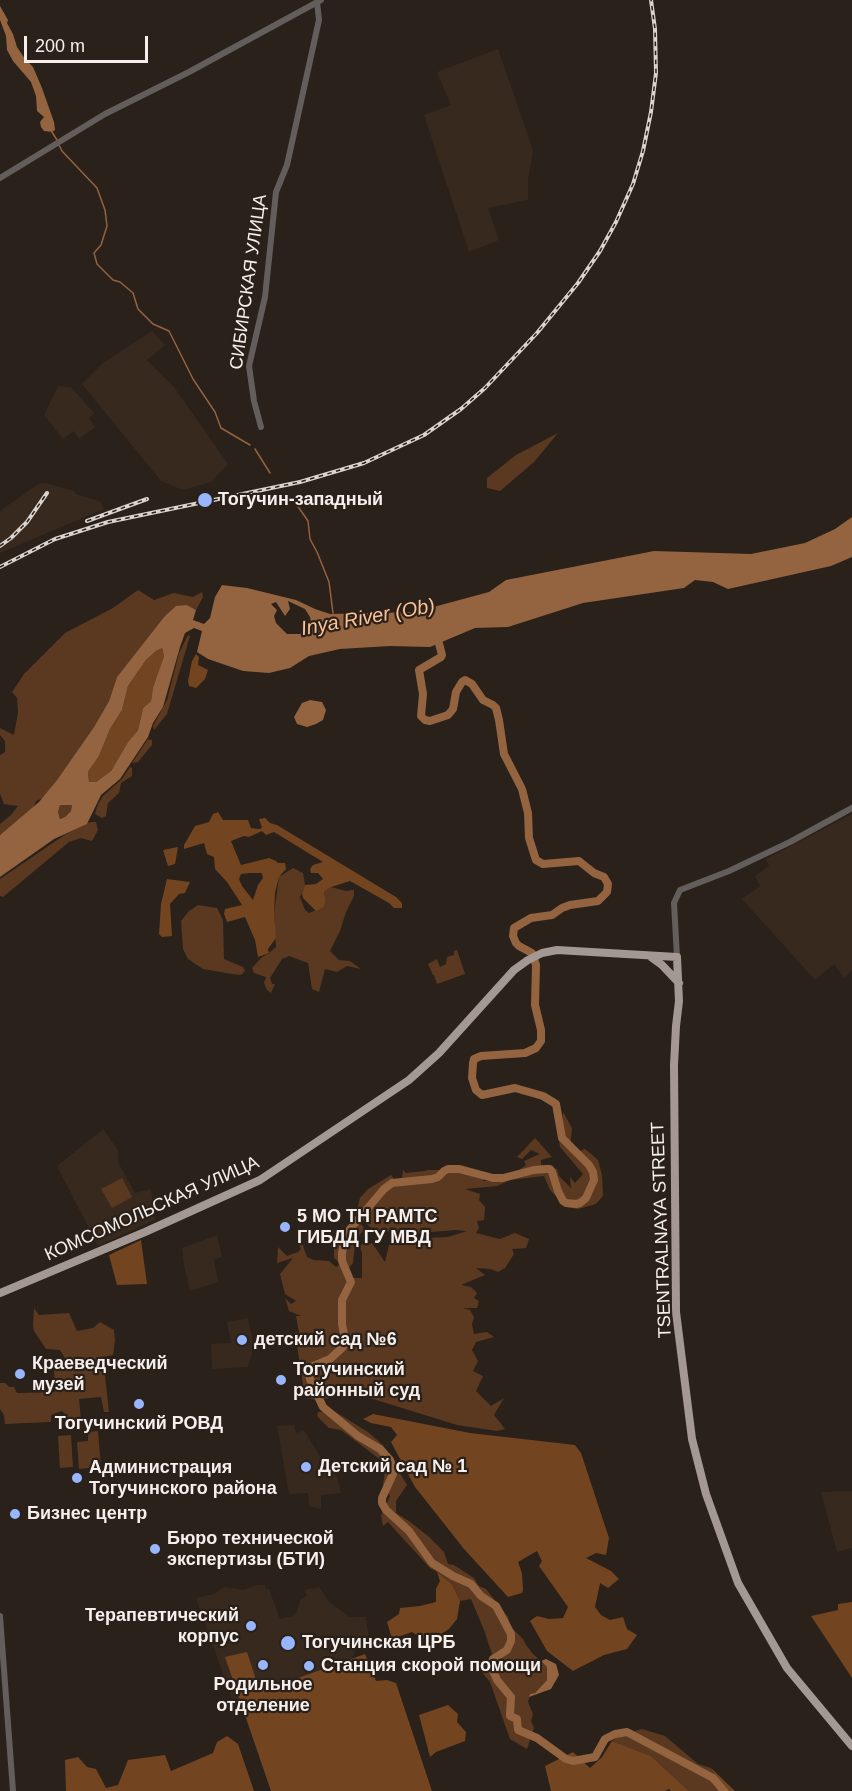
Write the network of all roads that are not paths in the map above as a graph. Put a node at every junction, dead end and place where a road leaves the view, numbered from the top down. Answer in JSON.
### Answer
{"nodes":[{"id":1,"x":319,"y":1,"type":"edge"},
{"id":2,"x":0,"y":177,"type":"edge"},
{"id":3,"x":261,"y":427,"type":"dead end"},
{"id":4,"x":852,"y":808,"type":"edge"},
{"id":5,"x":650,"y":956,"type":"junction"},
{"id":6,"x":677,"y":957,"type":"junction"},
{"id":7,"x":662,"y":966,"type":"junction"},
{"id":8,"x":679,"y":984,"type":"junction"},
{"id":9,"x":0,"y":1293,"type":"edge"},
{"id":10,"x":0,"y":1616,"type":"edge"},
{"id":11,"x":852,"y":1746,"type":"edge"},
{"id":12,"x":13,"y":1791,"type":"edge"}],
"edges":[{"from":1,"to":2,"type":"street"},
{"from":1,"to":3,"type":"street","name":"СИБИРСКАЯ УЛИЦА"},
{"from":4,"to":6,"type":"street"},
{"from":5,"to":6,"type":"main road"},
{"from":5,"to":7,"type":"main road"},
{"from":5,"to":9,"type":"main road","name":"КОМСОМОЛЬСКАЯ УЛИЦА"},
{"from":6,"to":7,"type":"main road"},
{"from":6,"to":8,"type":"main road","name":"TSENTRALNAYA STREET"},
{"from":7,"to":8,"type":"main road"},
{"from":8,"to":11,"type":"main road","name":"TSENTRALNAYA STREET"},
{"from":10,"to":12,"type":"street"}]}
